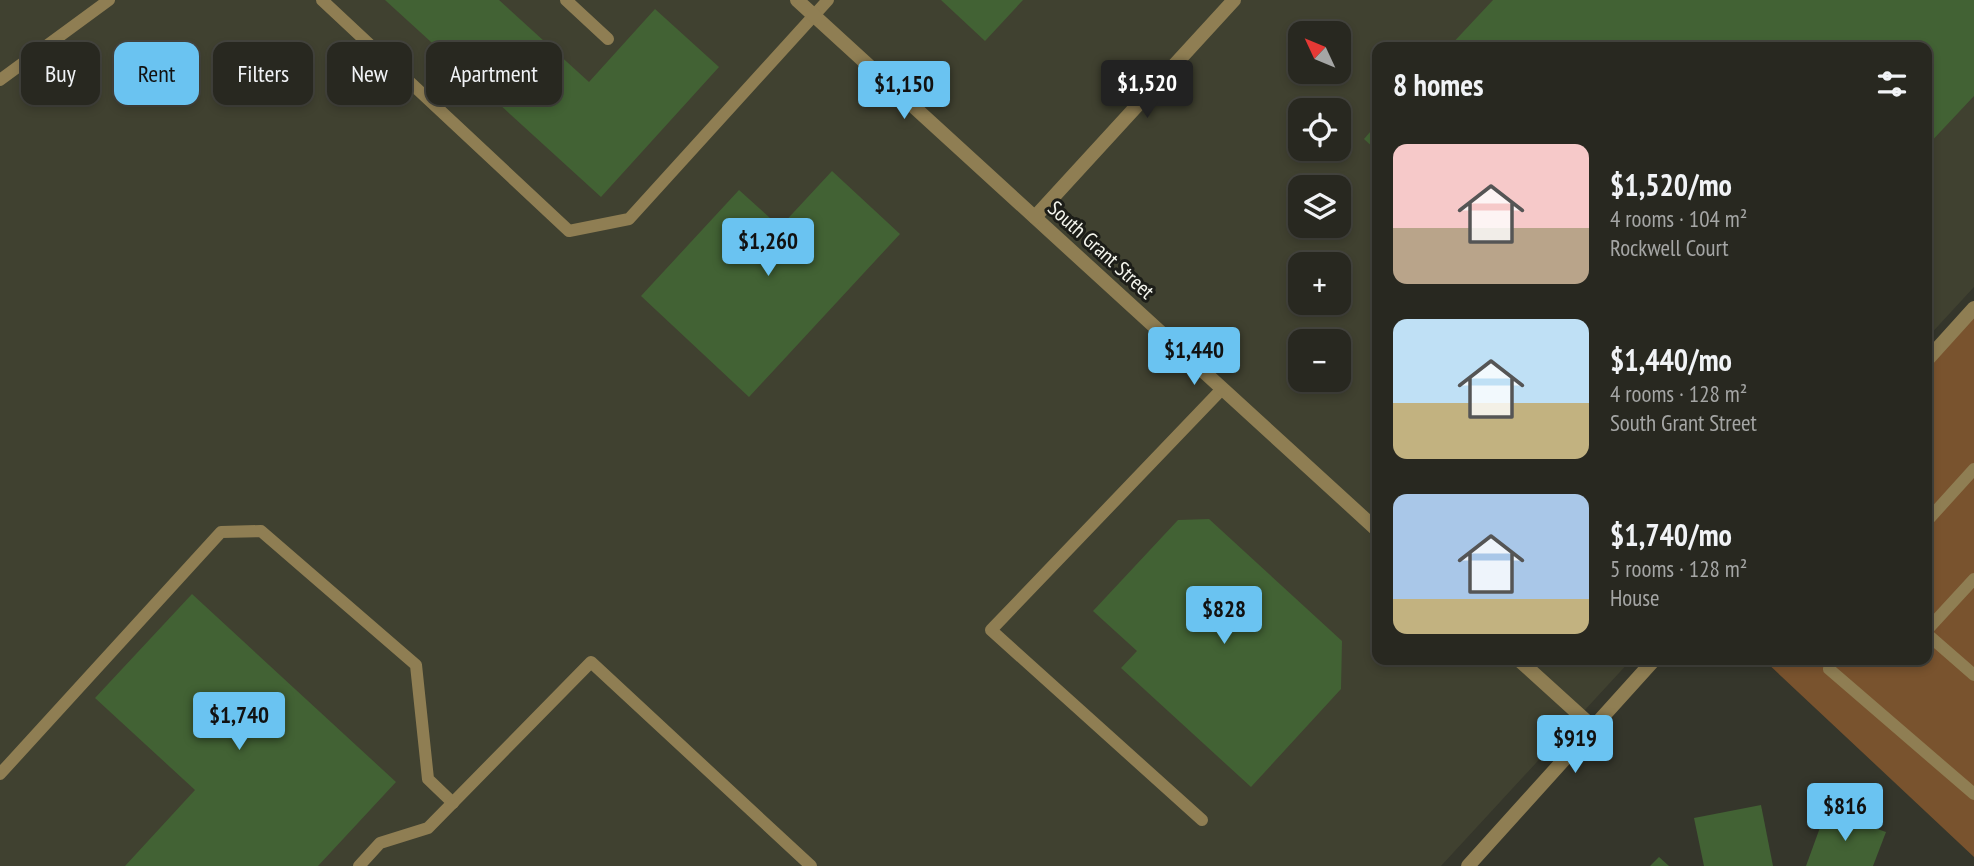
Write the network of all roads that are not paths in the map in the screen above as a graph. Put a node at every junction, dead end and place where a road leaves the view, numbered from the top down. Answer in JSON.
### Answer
{"nodes":[{"id":1,"x":109,"y":0,"type":"edge"},
{"id":2,"x":322,"y":0,"type":"edge"},
{"id":3,"x":566,"y":0,"type":"edge"},
{"id":4,"x":797,"y":0,"type":"edge"},
{"id":5,"x":828,"y":0,"type":"edge"},
{"id":6,"x":1234,"y":0,"type":"edge"},
{"id":7,"x":814,"y":16,"type":"junction"},
{"id":8,"x":608,"y":38,"type":"dead end"},
{"id":9,"x":0,"y":79,"type":"edge"},
{"id":10,"x":1035,"y":217,"type":"junction"},
{"id":11,"x":1974,"y":308,"type":"edge"},
{"id":12,"x":1932,"y":354,"type":"edge"},
{"id":13,"x":1222,"y":389,"type":"junction"},
{"id":14,"x":1974,"y":469,"type":"edge"},
{"id":15,"x":1932,"y":516,"type":"edge"},
{"id":16,"x":1372,"y":525,"type":"edge"},
{"id":17,"x":1974,"y":579,"type":"edge"},
{"id":18,"x":1932,"y":626,"type":"edge"},
{"id":19,"x":1932,"y":636,"type":"edge"},
{"id":20,"x":1524,"y":665,"type":"edge"},
{"id":21,"x":1650,"y":665,"type":"edge"},
{"id":22,"x":1830,"y":665,"type":"edge"},
{"id":23,"x":1974,"y":674,"type":"edge"},
{"id":24,"x":1594,"y":729,"type":"junction"},
{"id":25,"x":0,"y":774,"type":"edge"},
{"id":26,"x":1974,"y":794,"type":"edge"},
{"id":27,"x":453,"y":803,"type":"junction"},
{"id":28,"x":1202,"y":820,"type":"dead end"},
{"id":29,"x":359,"y":866,"type":"edge"},
{"id":30,"x":811,"y":866,"type":"edge"},
{"id":31,"x":1468,"y":866,"type":"edge"}],
"edges":[{"from":1,"to":9,"type":"lane"},
{"from":2,"to":7,"type":"lane"},
{"from":3,"to":8,"type":"lane"},
{"from":4,"to":7,"type":"street","name":"South Grant Street"},
{"from":5,"to":7,"type":"lane"},
{"from":6,"to":10,"type":"street"},
{"from":7,"to":10,"type":"street","name":"South Grant Street"},
{"from":10,"to":13,"type":"street","name":"South Grant Street"},
{"from":11,"to":12,"type":"street"},
{"from":13,"to":16,"type":"street","name":"South Grant Street"},
{"from":13,"to":28,"type":"lane"},
{"from":14,"to":15,"type":"lane"},
{"from":17,"to":18,"type":"lane"},
{"from":19,"to":23,"type":"lane"},
{"from":20,"to":24,"type":"street"},
{"from":21,"to":24,"type":"street"},
{"from":22,"to":26,"type":"lane"},
{"from":24,"to":31,"type":"street"},
{"from":25,"to":27,"type":"lane"},
{"from":27,"to":29,"type":"lane"},
{"from":27,"to":30,"type":"lane"}]}
